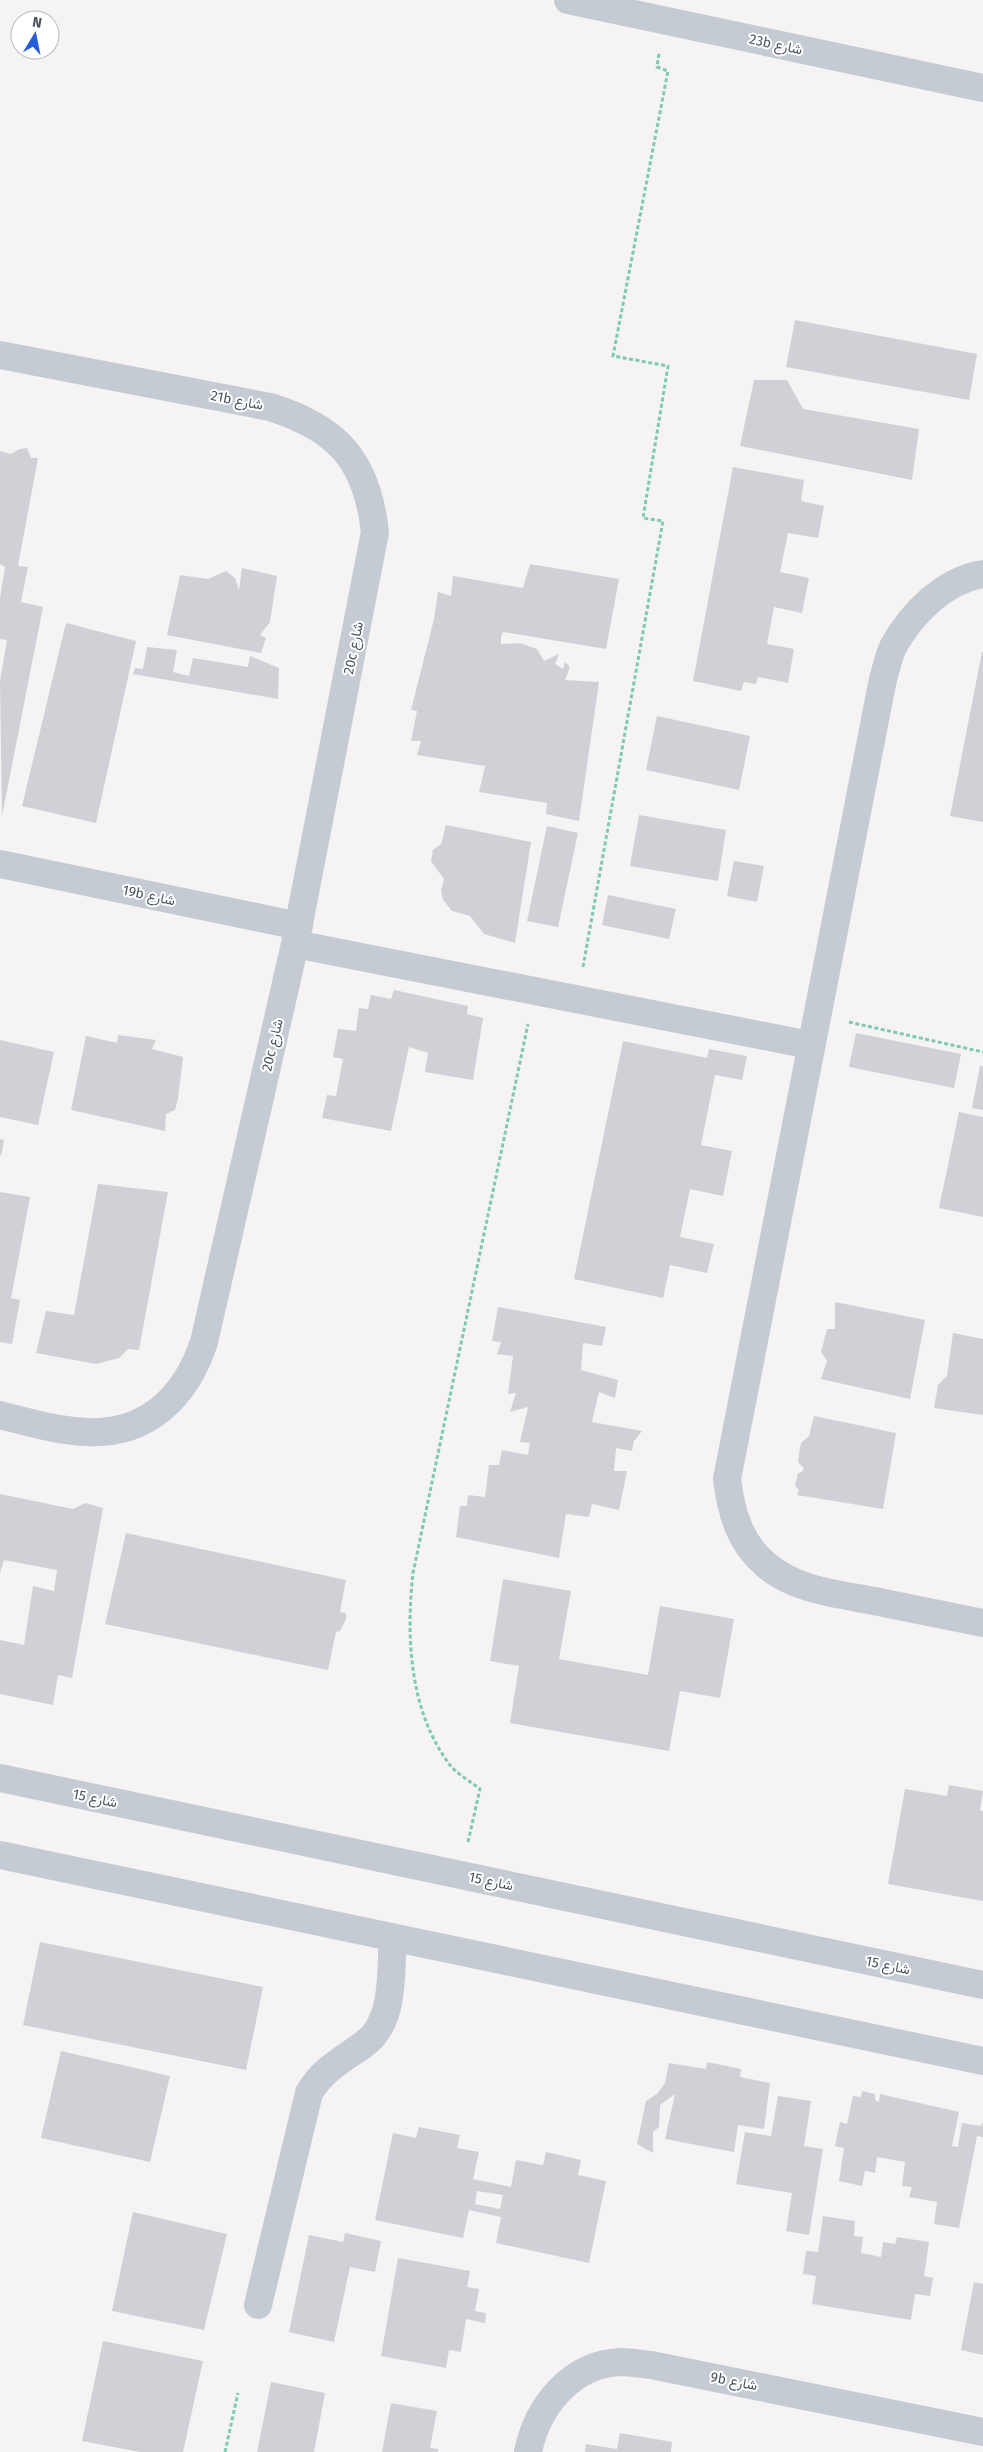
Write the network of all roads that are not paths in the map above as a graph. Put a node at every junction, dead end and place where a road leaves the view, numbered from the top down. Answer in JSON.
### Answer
{"nodes":[{"id":1,"x":568,"y":0,"type":"edge"},
{"id":2,"x":626,"y":6,"type":"edge"},
{"id":3,"x":983,"y":88,"type":"edge"},
{"id":4,"x":0,"y":354,"type":"edge"},
{"id":5,"x":370,"y":562,"type":"joint"},
{"id":6,"x":983,"y":574,"type":"edge"},
{"id":7,"x":0,"y":864,"type":"edge"},
{"id":8,"x":297,"y":935,"type":"junction"},
{"id":9,"x":810,"y":1045,"type":"junction"},
{"id":10,"x":0,"y":1416,"type":"edge"},
{"id":11,"x":983,"y":1623,"type":"edge"},
{"id":12,"x":0,"y":1778,"type":"edge"},
{"id":13,"x":0,"y":1855,"type":"edge"},
{"id":14,"x":393,"y":1938,"type":"junction"},
{"id":15,"x":983,"y":1985,"type":"edge"},
{"id":16,"x":983,"y":2061,"type":"edge"},
{"id":17,"x":258,"y":2305,"type":"dead end"},
{"id":18,"x":983,"y":2432,"type":"edge"},
{"id":19,"x":528,"y":2452,"type":"edge"}],
"edges":[{"from":1,"to":2,"type":"street","name":"23b شارع"},
{"from":2,"to":3,"type":"street","name":"23b شارع"},
{"from":4,"to":5,"type":"street","name":"21b شارع"},
{"from":5,"to":8,"type":"street","name":"20c شارع"},
{"from":6,"to":9,"type":"street"},
{"from":7,"to":8,"type":"street","name":"19b شارع"},
{"from":8,"to":9,"type":"street","name":"19b شارع"},
{"from":8,"to":10,"type":"street","name":"20c شارع"},
{"from":9,"to":11,"type":"street"},
{"from":12,"to":15,"type":"street","name":"شارع 15"},
{"from":13,"to":14,"type":"street"},
{"from":14,"to":16,"type":"street"},
{"from":14,"to":17,"type":"street"},
{"from":18,"to":19,"type":"street","name":"9b شارع"}]}
